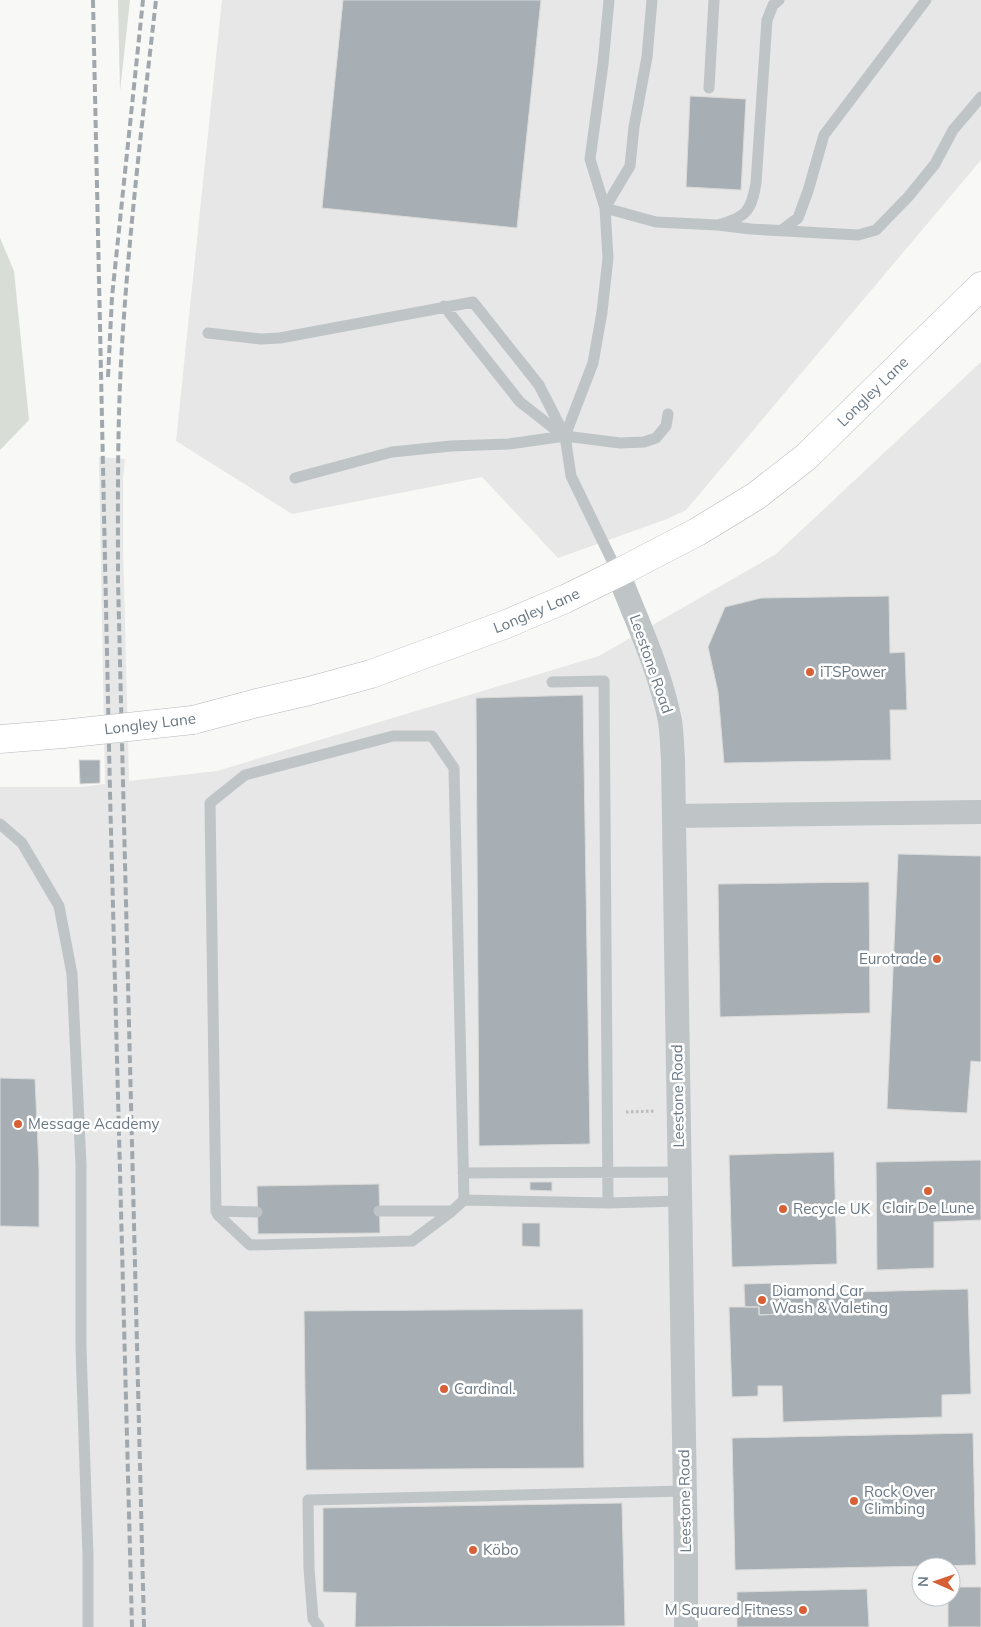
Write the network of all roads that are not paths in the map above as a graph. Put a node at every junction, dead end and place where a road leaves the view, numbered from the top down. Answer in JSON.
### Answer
{"nodes":[{"id":1,"x":609,"y":0,"type":"edge"},
{"id":2,"x":652,"y":0,"type":"edge"},
{"id":3,"x":714,"y":0,"type":"edge"},
{"id":4,"x":779,"y":0,"type":"edge"},
{"id":5,"x":926,"y":0,"type":"edge"},
{"id":6,"x":709,"y":88,"type":"dead end"},
{"id":7,"x":981,"y":97,"type":"edge"},
{"id":8,"x":605,"y":208,"type":"junction"},
{"id":9,"x":718,"y":226,"type":"junction"},
{"id":10,"x":782,"y":230,"type":"junction"},
{"id":11,"x":981,"y":286,"type":"edge"},
{"id":12,"x":444,"y":306,"type":"junction"},
{"id":13,"x":208,"y":333,"type":"dead end"},
{"id":14,"x":668,"y":414,"type":"dead end"},
{"id":15,"x":565,"y":436,"type":"junction"},
{"id":16,"x":295,"y":478,"type":"dead end"},
{"id":17,"x":618,"y":573,"type":"junction"},
{"id":18,"x":552,"y":682,"type":"dead end"},
{"id":19,"x":0,"y":739,"type":"edge"},
{"id":20,"x":981,"y":812,"type":"edge"},
{"id":21,"x":675,"y":816,"type":"junction"},
{"id":22,"x":0,"y":824,"type":"edge"},
{"id":23,"x":679,"y":1172,"type":"junction"},
{"id":24,"x":463,"y":1173,"type":"junction"},
{"id":25,"x":608,"y":1173,"type":"junction"},
{"id":26,"x":464,"y":1200,"type":"junction"},
{"id":27,"x":680,"y":1201,"type":"junction"},
{"id":28,"x":608,"y":1202,"type":"junction"},
{"id":29,"x":216,"y":1211,"type":"junction"},
{"id":30,"x":380,"y":1211,"type":"dead end"},
{"id":31,"x":452,"y":1211,"type":"junction"},
{"id":32,"x":257,"y":1212,"type":"dead end"},
{"id":33,"x":684,"y":1491,"type":"junction"},
{"id":34,"x":88,"y":1627,"type":"edge"},
{"id":35,"x":319,"y":1627,"type":"edge"},
{"id":36,"x":686,"y":1627,"type":"edge"}],
"edges":[{"from":1,"to":8,"type":"lane"},
{"from":2,"to":8,"type":"lane"},
{"from":3,"to":6,"type":"lane"},
{"from":4,"to":9,"type":"lane"},
{"from":5,"to":10,"type":"lane"},
{"from":7,"to":10,"type":"lane"},
{"from":8,"to":9,"type":"lane"},
{"from":8,"to":15,"type":"lane"},
{"from":9,"to":10,"type":"lane"},
{"from":11,"to":17,"type":"main road","name":"Longley Lane"},
{"from":12,"to":13,"type":"lane"},
{"from":12,"to":15,"type":"lane"},
{"from":12,"to":15,"type":"lane"},
{"from":14,"to":15,"type":"lane"},
{"from":15,"to":16,"type":"lane"},
{"from":15,"to":17,"type":"lane"},
{"from":17,"to":19,"type":"main road","name":"Longley Lane","bridge":true},
{"from":17,"to":21,"type":"street","name":"Leestone Road"},
{"from":18,"to":25,"type":"lane"},
{"from":20,"to":21,"type":"street"},
{"from":21,"to":23,"type":"street","name":"Leestone Road"},
{"from":22,"to":34,"type":"lane"},
{"from":23,"to":25,"type":"lane"},
{"from":23,"to":27,"type":"street","name":"Leestone Road"},
{"from":24,"to":25,"type":"lane"},
{"from":24,"to":26,"type":"lane"},
{"from":24,"to":29,"type":"lane"},
{"from":25,"to":28,"type":"lane"},
{"from":26,"to":28,"type":"lane"},
{"from":26,"to":31,"type":"lane"},
{"from":27,"to":28,"type":"lane"},
{"from":27,"to":33,"type":"street","name":"Leestone Road"},
{"from":29,"to":31,"type":"lane"},
{"from":29,"to":32,"type":"lane"},
{"from":30,"to":31,"type":"lane"},
{"from":33,"to":35,"type":"lane"},
{"from":33,"to":36,"type":"street","name":"Leestone Road"}]}
